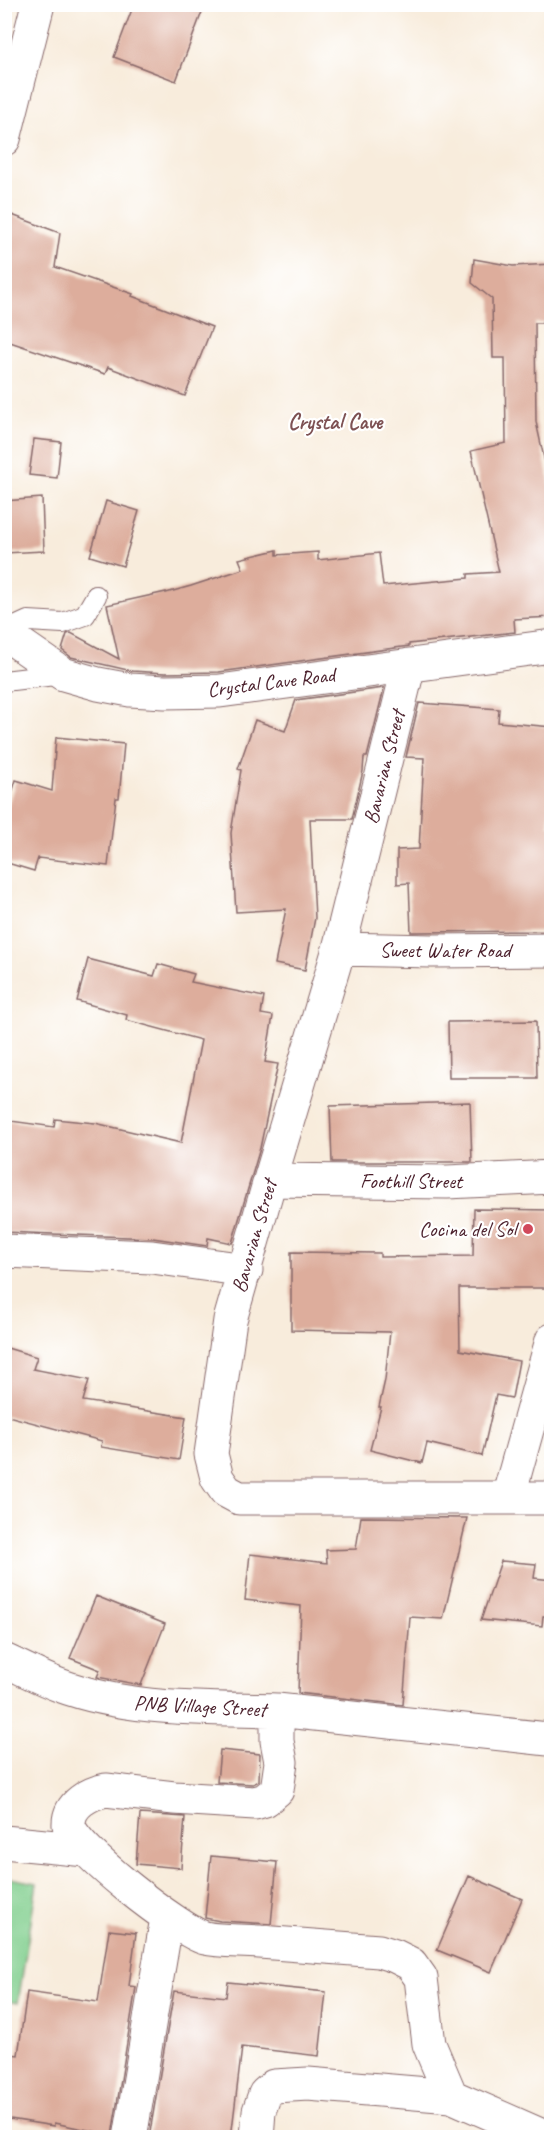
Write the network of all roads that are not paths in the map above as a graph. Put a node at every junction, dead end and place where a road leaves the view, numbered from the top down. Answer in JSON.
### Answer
{"nodes":[{"id":1,"x":38,"y":4,"type":"edge"},
{"id":2,"x":4,"y":139,"type":"edge"},
{"id":3,"x":96,"y":596,"type":"dead end"},
{"id":4,"x":4,"y":632,"type":"edge"},
{"id":5,"x":552,"y":646,"type":"edge"},
{"id":6,"x":409,"y":665,"type":"junction"},
{"id":7,"x":63,"y":674,"type":"junction"},
{"id":8,"x":4,"y":681,"type":"edge"},
{"id":9,"x":339,"y":949,"type":"junction"},
{"id":10,"x":552,"y":950,"type":"edge"},
{"id":11,"x":552,"y":1177,"type":"edge"},
{"id":12,"x":270,"y":1180,"type":"junction"},
{"id":13,"x":4,"y":1251,"type":"edge"},
{"id":14,"x":246,"y":1270,"type":"junction"},
{"id":15,"x":552,"y":1340,"type":"edge"},
{"id":16,"x":508,"y":1498,"type":"junction"},
{"id":17,"x":552,"y":1498,"type":"edge"},
{"id":18,"x":4,"y":1660,"type":"edge"},
{"id":19,"x":277,"y":1710,"type":"junction"},
{"id":20,"x":548,"y":1739,"type":"dead end"},
{"id":21,"x":4,"y":1842,"type":"edge"},
{"id":22,"x":86,"y":1850,"type":"junction"},
{"id":23,"x":167,"y":1918,"type":"junction"},
{"id":24,"x":451,"y":2096,"type":"junction"},
{"id":25,"x":130,"y":2138,"type":"edge"},
{"id":26,"x":256,"y":2138,"type":"edge"},
{"id":27,"x":547,"y":2138,"type":"edge"}],
"edges":[{"from":1,"to":2,"type":"street"},
{"from":3,"to":4,"type":"lane"},
{"from":4,"to":7,"type":"street","name":"Crystal Cave Road"},
{"from":5,"to":6,"type":"street","name":"Crystal Cave Road"},
{"from":6,"to":7,"type":"street","name":"Crystal Cave Road"},
{"from":6,"to":9,"type":"street","name":"Bavarian Street"},
{"from":7,"to":8,"type":"lane"},
{"from":9,"to":10,"type":"street","name":"Sweet Water Road"},
{"from":9,"to":12,"type":"street","name":"Bavarian Street"},
{"from":11,"to":12,"type":"street","name":"Foothill Street"},
{"from":12,"to":14,"type":"street","name":"Bavarian Street"},
{"from":13,"to":14,"type":"street"},
{"from":14,"to":16,"type":"street","name":"Bavarian Street"},
{"from":15,"to":16,"type":"street"},
{"from":16,"to":17,"type":"street","name":"Bavarian Street"},
{"from":18,"to":19,"type":"street","name":"PNB Village Street"},
{"from":19,"to":20,"type":"street"},
{"from":19,"to":22,"type":"street","name":"PNB Village Street"},
{"from":21,"to":22,"type":"street"},
{"from":22,"to":23,"type":"street","name":"PNB Village Street"},
{"from":23,"to":24,"type":"street","name":"PNB Village Street"},
{"from":23,"to":25,"type":"street"},
{"from":24,"to":26,"type":"street"},
{"from":24,"to":27,"type":"street"}]}
